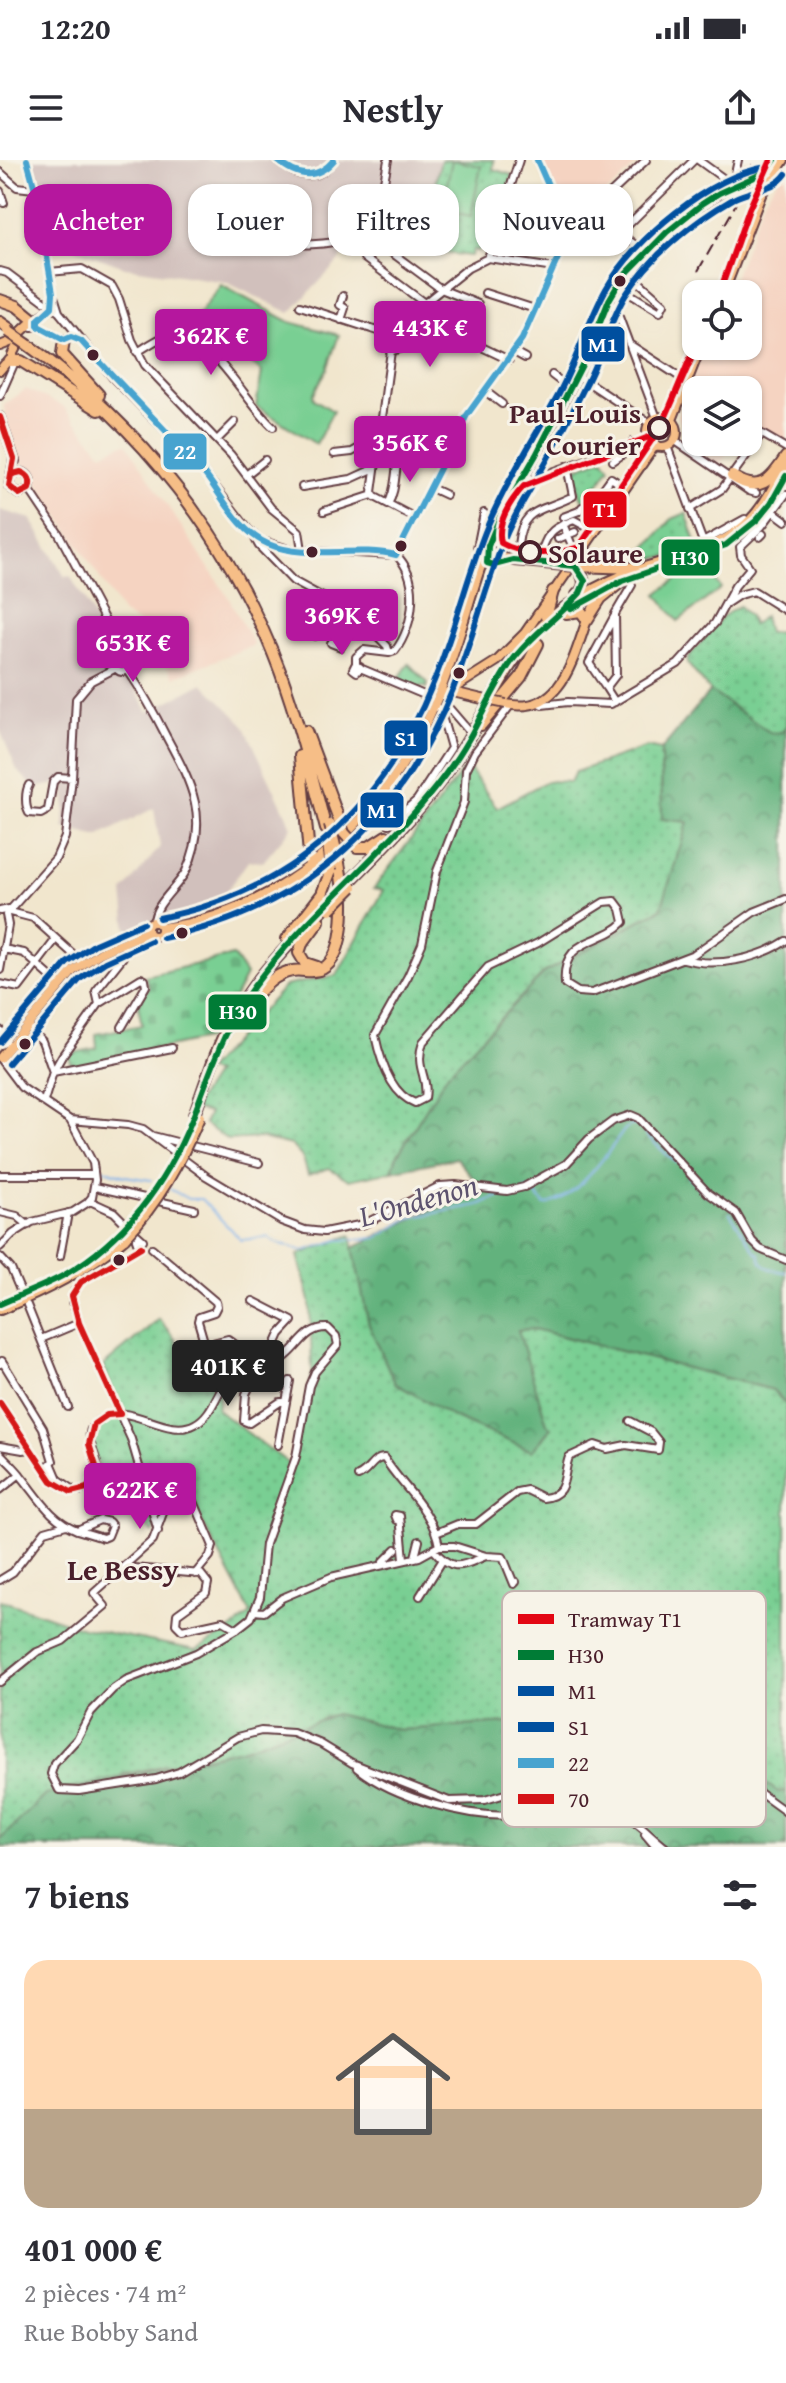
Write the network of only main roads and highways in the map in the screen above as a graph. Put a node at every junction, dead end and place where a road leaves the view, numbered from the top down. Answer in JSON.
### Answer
{"nodes":[{"id":1,"x":775,"y":160,"type":"edge"},
{"id":2,"x":784,"y":160,"type":"edge"},
{"id":3,"x":728,"y":280,"type":"edge"},
{"id":4,"x":0,"y":300,"type":"edge"},
{"id":5,"x":37,"y":322,"type":"junction"},
{"id":6,"x":4,"y":327,"type":"edge"},
{"id":7,"x":64,"y":340,"type":"road end"},
{"id":8,"x":2,"y":346,"type":"edge"},
{"id":9,"x":695,"y":360,"type":"edge"},
{"id":10,"x":7,"y":363,"type":"edge"},
{"id":11,"x":1,"y":420,"type":"edge"},
{"id":12,"x":672,"y":420,"type":"junction"},
{"id":13,"x":131,"y":433,"type":"junction"},
{"id":14,"x":666,"y":444,"type":"junction"},
{"id":15,"x":786,"y":457,"type":"edge"},
{"id":16,"x":786,"y":466,"type":"edge"},
{"id":17,"x":786,"y":476,"type":"edge"},
{"id":18,"x":731,"y":477,"type":"road end"},
{"id":19,"x":14,"y":480,"type":"junction"},
{"id":20,"x":0,"y":491,"type":"edge"},
{"id":21,"x":486,"y":553,"type":"junction"},
{"id":22,"x":573,"y":561,"type":"junction"},
{"id":23,"x":645,"y":568,"type":"junction"},
{"id":24,"x":627,"y":583,"type":"junction"},
{"id":25,"x":553,"y":591,"type":"junction"},
{"id":26,"x":573,"y":602,"type":"junction"},
{"id":27,"x":566,"y":613,"type":"junction"},
{"id":28,"x":546,"y":617,"type":"dead end"},
{"id":29,"x":587,"y":620,"type":"junction"},
{"id":30,"x":538,"y":644,"type":"dead end"},
{"id":31,"x":284,"y":674,"type":"junction"},
{"id":32,"x":453,"y":689,"type":"junction"},
{"id":33,"x":437,"y":703,"type":"junction"},
{"id":34,"x":481,"y":725,"type":"junction"},
{"id":35,"x":308,"y":736,"type":"junction"},
{"id":36,"x":445,"y":773,"type":"junction"},
{"id":37,"x":328,"y":829,"type":"junction"},
{"id":38,"x":310,"y":865,"type":"junction"},
{"id":39,"x":335,"y":867,"type":"junction"},
{"id":40,"x":352,"y":884,"type":"junction"},
{"id":41,"x":330,"y":906,"type":"junction"},
{"id":42,"x":320,"y":919,"type":"junction"},
{"id":43,"x":261,"y":976,"type":"junction"},
{"id":44,"x":248,"y":1004,"type":"junction"},
{"id":45,"x":0,"y":1059,"type":"edge"},
{"id":46,"x":197,"y":1116,"type":"junction"},
{"id":47,"x":0,"y":1307,"type":"edge"}],
"edges":[{"from":1,"to":21,"type":"main road","bridge":true},
{"from":2,"to":3,"type":"main road"},
{"from":4,"to":5,"type":"highway"},
{"from":5,"to":8,"type":"main road"},
{"from":5,"to":10,"type":"main road"},
{"from":6,"to":13,"type":"highway","bridge":true},
{"from":7,"to":13,"type":"highway"},
{"from":8,"to":10,"type":"main road"},
{"from":9,"to":12,"type":"main road"},
{"from":10,"to":13,"type":"highway"},
{"from":11,"to":19,"type":"main road"},
{"from":12,"to":14,"type":"main road"},
{"from":12,"to":14,"type":"main road"},
{"from":13,"to":31,"type":"highway"},
{"from":14,"to":22,"type":"main road"},
{"from":15,"to":18,"type":"highway"},
{"from":16,"to":23,"type":"highway"},
{"from":17,"to":24,"type":"highway"},
{"from":19,"to":19,"type":"main road"},
{"from":19,"to":20,"type":"main road"},
{"from":21,"to":22,"type":"highway"},
{"from":21,"to":33,"type":"main road"},
{"from":22,"to":23,"type":"highway"},
{"from":22,"to":25,"type":"main road"},
{"from":22,"to":26,"type":"highway"},
{"from":23,"to":26,"type":"highway"},
{"from":24,"to":27,"type":"highway"},
{"from":24,"to":29,"type":"highway"},
{"from":25,"to":28,"type":"highway"},
{"from":25,"to":32,"type":"main road"},
{"from":26,"to":36,"type":"highway"},
{"from":27,"to":29,"type":"highway"},
{"from":27,"to":34,"type":"highway"},
{"from":29,"to":32,"type":"main road","bridge":true},
{"from":30,"to":34,"type":"highway"},
{"from":31,"to":35,"type":"highway"},
{"from":31,"to":37,"type":"highway"},
{"from":31,"to":38,"type":"highway"},
{"from":32,"to":33,"type":"main road"},
{"from":33,"to":38,"type":"main road"},
{"from":34,"to":40,"type":"highway"},
{"from":35,"to":36,"type":"highway","bridge":true},
{"from":35,"to":37,"type":"highway"},
{"from":36,"to":40,"type":"highway"},
{"from":37,"to":39,"type":"highway","bridge":true},
{"from":38,"to":45,"type":"main road"},
{"from":39,"to":42,"type":"highway"},
{"from":39,"to":43,"type":"highway"},
{"from":39,"to":44,"type":"highway"},
{"from":40,"to":41,"type":"highway","bridge":true},
{"from":41,"to":42,"type":"highway"},
{"from":41,"to":43,"type":"highway"},
{"from":42,"to":44,"type":"highway"},
{"from":43,"to":46,"type":"highway"},
{"from":44,"to":46,"type":"highway"},
{"from":46,"to":47,"type":"highway","bridge":true}]}
